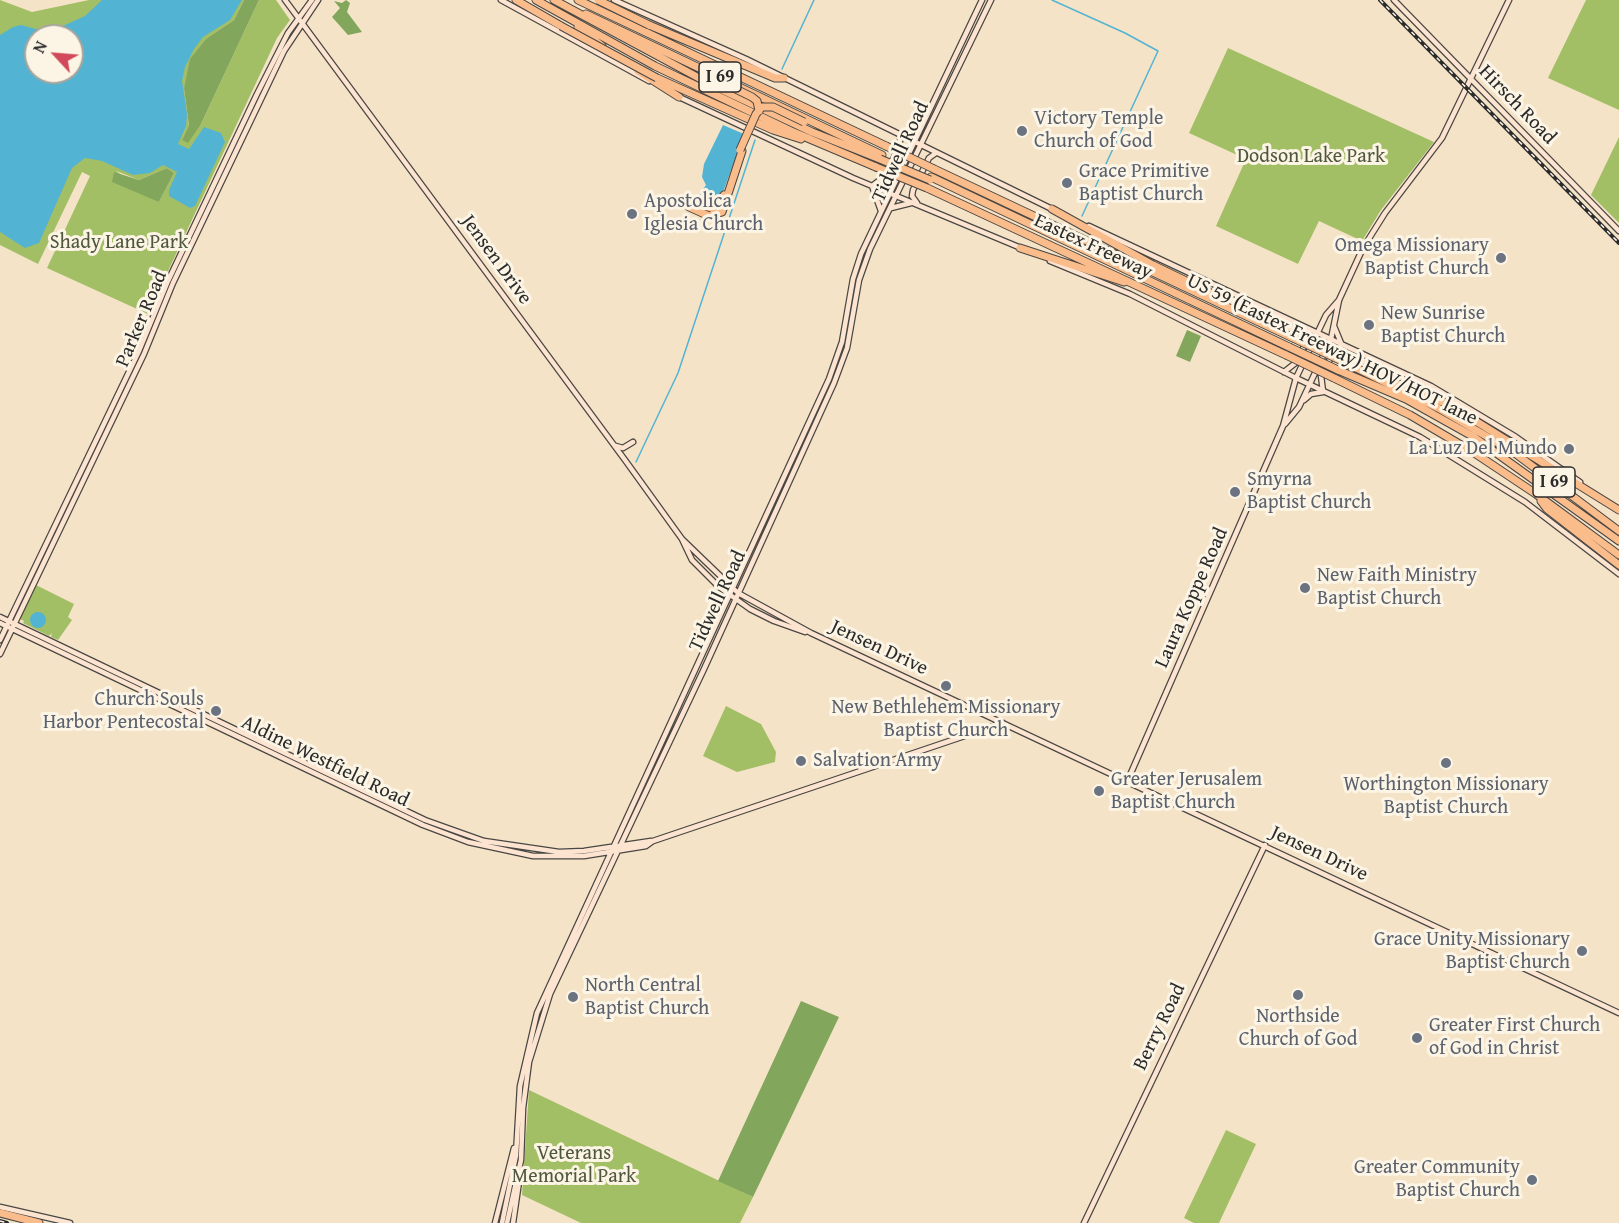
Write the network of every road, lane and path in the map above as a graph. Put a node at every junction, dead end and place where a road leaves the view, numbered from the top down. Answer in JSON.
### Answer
{"nodes":[{"id":1,"x":285,"y":0,"type":"edge"},
{"id":2,"x":312,"y":0,"type":"edge"},
{"id":3,"x":318,"y":0,"type":"edge"},
{"id":4,"x":501,"y":0,"type":"edge"},
{"id":5,"x":516,"y":0,"type":"edge"},
{"id":6,"x":536,"y":0,"type":"edge"},
{"id":7,"x":556,"y":0,"type":"edge"},
{"id":8,"x":578,"y":0,"type":"edge"},
{"id":9,"x":599,"y":0,"type":"edge"},
{"id":10,"x":614,"y":0,"type":"edge"},
{"id":11,"x":982,"y":0,"type":"edge"},
{"id":12,"x":991,"y":0,"type":"edge"},
{"id":13,"x":1394,"y":0,"type":"edge"},
{"id":14,"x":1509,"y":0,"type":"edge"},
{"id":15,"x":574,"y":8,"type":"junction"},
{"id":16,"x":554,"y":10,"type":"junction"},
{"id":17,"x":582,"y":16,"type":"junction"},
{"id":18,"x":300,"y":21,"type":"junction"},
{"id":19,"x":630,"y":26,"type":"junction"},
{"id":20,"x":964,"y":38,"type":"junction"},
{"id":21,"x":972,"y":41,"type":"junction"},
{"id":22,"x":702,"y":74,"type":"junction"},
{"id":23,"x":784,"y":78,"type":"junction"},
{"id":24,"x":1472,"y":79,"type":"junction"},
{"id":25,"x":679,"y":97,"type":"junction"},
{"id":26,"x":758,"y":113,"type":"junction"},
{"id":27,"x":901,"y":135,"type":"junction"},
{"id":28,"x":815,"y":142,"type":"junction"},
{"id":29,"x":913,"y":142,"type":"junction"},
{"id":30,"x":921,"y":145,"type":"junction"},
{"id":31,"x":936,"y":153,"type":"junction"},
{"id":32,"x":881,"y":157,"type":"junction"},
{"id":33,"x":872,"y":186,"type":"junction"},
{"id":34,"x":889,"y":193,"type":"junction"},
{"id":35,"x":897,"y":196,"type":"junction"},
{"id":36,"x":915,"y":203,"type":"junction"},
{"id":37,"x":690,"y":204,"type":"dead end"},
{"id":38,"x":891,"y":208,"type":"junction"},
{"id":39,"x":1052,"y":209,"type":"junction"},
{"id":40,"x":880,"y":211,"type":"junction"},
{"id":41,"x":1619,"y":231,"type":"edge"},
{"id":42,"x":1020,"y":248,"type":"junction"},
{"id":43,"x":1130,"y":282,"type":"junction"},
{"id":44,"x":1339,"y":300,"type":"junction"},
{"id":45,"x":1218,"y":303,"type":"junction"},
{"id":46,"x":1335,"y":326,"type":"junction"},
{"id":47,"x":1301,"y":327,"type":"junction"},
{"id":48,"x":1317,"y":333,"type":"junction"},
{"id":49,"x":1331,"y":339,"type":"junction"},
{"id":50,"x":1343,"y":345,"type":"junction"},
{"id":51,"x":1284,"y":372,"type":"junction"},
{"id":52,"x":1296,"y":378,"type":"junction"},
{"id":53,"x":1388,"y":383,"type":"junction"},
{"id":54,"x":1309,"y":384,"type":"junction"},
{"id":55,"x":1325,"y":392,"type":"junction"},
{"id":56,"x":1299,"y":407,"type":"junction"},
{"id":57,"x":812,"y":424,"type":"junction"},
{"id":58,"x":1283,"y":426,"type":"junction"},
{"id":59,"x":633,"y":442,"type":"dead end"},
{"id":60,"x":614,"y":445,"type":"junction"},
{"id":61,"x":1536,"y":494,"type":"junction"},
{"id":62,"x":1619,"y":510,"type":"edge"},
{"id":63,"x":1619,"y":531,"type":"edge"},
{"id":64,"x":54,"y":534,"type":"junction"},
{"id":65,"x":682,"y":539,"type":"junction"},
{"id":66,"x":1619,"y":541,"type":"edge"},
{"id":67,"x":1619,"y":555,"type":"edge"},
{"id":68,"x":1619,"y":566,"type":"edge"},
{"id":69,"x":1619,"y":574,"type":"edge"},
{"id":70,"x":736,"y":591,"type":"junction"},
{"id":71,"x":733,"y":598,"type":"junction"},
{"id":72,"x":0,"y":616,"type":"edge"},
{"id":73,"x":0,"y":623,"type":"edge"},
{"id":74,"x":8,"y":623,"type":"junction"},
{"id":75,"x":14,"y":626,"type":"junction"},
{"id":76,"x":811,"y":633,"type":"junction"},
{"id":77,"x":0,"y":640,"type":"edge"},
{"id":78,"x":0,"y":654,"type":"edge"},
{"id":79,"x":985,"y":715,"type":"junction"},
{"id":80,"x":1003,"y":723,"type":"junction"},
{"id":81,"x":982,"y":730,"type":"junction"},
{"id":82,"x":1127,"y":782,"type":"junction"},
{"id":83,"x":1265,"y":845,"type":"junction"},
{"id":84,"x":615,"y":849,"type":"junction"},
{"id":85,"x":548,"y":993,"type":"junction"},
{"id":86,"x":1619,"y":1012,"type":"edge"},
{"id":87,"x":518,"y":1128,"type":"junction"},
{"id":88,"x":521,"y":1160,"type":"junction"},
{"id":89,"x":0,"y":1207,"type":"edge"},
{"id":90,"x":0,"y":1213,"type":"edge"},
{"id":91,"x":39,"y":1223,"type":"edge"},
{"id":92,"x":70,"y":1223,"type":"edge"},
{"id":93,"x":495,"y":1223,"type":"edge"},
{"id":94,"x":502,"y":1223,"type":"edge"},
{"id":95,"x":507,"y":1223,"type":"edge"},
{"id":96,"x":513,"y":1223,"type":"edge"},
{"id":97,"x":1084,"y":1223,"type":"edge"}],
"edges":[{"from":1,"to":18,"type":"main road","name":"Jensen Drive"},
{"from":2,"to":18,"type":"main road","name":"Parker Road"},
{"from":3,"to":18,"type":"main road","name":"Parker Road"},
{"from":4,"to":25,"type":"main road"},
{"from":5,"to":28,"type":"highway","bridge":true},
{"from":6,"to":16,"type":"highway","name":"Eastex Freeway","number":"I 69"},
{"from":7,"to":15,"type":"highway","number":"I 69"},
{"from":7,"to":17,"type":"highway"},
{"from":8,"to":19,"type":"highway","name":"Eastex Freeway","number":"I 69"},
{"from":9,"to":19,"type":"highway"},
{"from":9,"to":23,"type":"highway","bridge":true},
{"from":10,"to":23,"type":"main road"},
{"from":11,"to":20,"type":"main road","name":"Tidwell Road"},
{"from":12,"to":21,"type":"main road","name":"Tidwell Road"},
{"from":13,"to":24,"type":"main road","name":"Hirsch Road"},
{"from":14,"to":24,"type":"main road","name":"Laura Koppe Road"},
{"from":15,"to":22,"type":"highway"},
{"from":15,"to":32,"type":"highway","number":"I 69"},
{"from":16,"to":25,"type":"highway"},
{"from":16,"to":28,"type":"highway","name":"Eastex Freeway","number":"I 69"},
{"from":17,"to":22,"type":"highway"},
{"from":17,"to":32,"type":"highway"},
{"from":18,"to":60,"type":"main road","name":"Jensen Drive"},
{"from":18,"to":64,"type":"main road","name":"Parker Road"},
{"from":19,"to":45,"type":"highway","name":"Eastex Freeway","number":"I 69","bridge":true},
{"from":20,"to":21,"type":"main road"},
{"from":20,"to":29,"type":"main road","name":"Tidwell Road"},
{"from":21,"to":30,"type":"main road","name":"Tidwell Road"},
{"from":22,"to":26,"type":"highway","bridge":true},
{"from":23,"to":27,"type":"main road"},
{"from":24,"to":41,"type":"main road","name":"Hirsch Road"},
{"from":24,"to":44,"type":"main road","name":"Laura Koppe Road"},
{"from":25,"to":33,"type":"main road"},
{"from":26,"to":32,"type":"highway","bridge":true},
{"from":26,"to":37,"type":"highway","bridge":true},
{"from":27,"to":29,"type":"main road"},
{"from":27,"to":33,"type":"main road"},
{"from":28,"to":43,"type":"highway","name":"Eastex Freeway","number":"I 69","bridge":true},
{"from":29,"to":30,"type":"main road"},
{"from":29,"to":34,"type":"main road","name":"Tidwell Road"},
{"from":30,"to":31,"type":"main road"},
{"from":30,"to":35,"type":"main road","name":"Tidwell Road"},
{"from":31,"to":36,"type":"main road"},
{"from":31,"to":39,"type":"main road"},
{"from":32,"to":66,"type":"highway","name":"US 59 (Eastex Freeway) HOV/HOT lane","number":"I 69","bridge":true},
{"from":33,"to":34,"type":"main road"},
{"from":33,"to":40,"type":"main road"},
{"from":34,"to":35,"type":"main road"},
{"from":34,"to":40,"type":"main road","name":"Tidwell Road"},
{"from":35,"to":36,"type":"main road"},
{"from":35,"to":38,"type":"main road","name":"Tidwell Road"},
{"from":36,"to":38,"type":"main road"},
{"from":36,"to":42,"type":"main road"},
{"from":38,"to":57,"type":"main road","name":"Tidwell Road"},
{"from":39,"to":45,"type":"highway"},
{"from":39,"to":47,"type":"main road"},
{"from":40,"to":57,"type":"main road","name":"Tidwell Road"},
{"from":42,"to":43,"type":"highway"},
{"from":42,"to":51,"type":"main road"},
{"from":43,"to":61,"type":"highway","name":"Eastex Freeway","number":"I 69","bridge":true},
{"from":44,"to":46,"type":"main road","name":"Laura Koppe Road"},
{"from":44,"to":48,"type":"main road","name":"Laura Koppe Road"},
{"from":45,"to":53,"type":"highway","name":"Eastex Freeway","number":"I 69","bridge":true},
{"from":46,"to":49,"type":"main road","name":"Laura Koppe Road"},
{"from":46,"to":50,"type":"main road"},
{"from":47,"to":48,"type":"main road"},
{"from":47,"to":51,"type":"main road"},
{"from":48,"to":49,"type":"main road"},
{"from":48,"to":52,"type":"main road","name":"Laura Koppe Road"},
{"from":49,"to":50,"type":"main road"},
{"from":49,"to":54,"type":"main road","name":"Laura Koppe Road"},
{"from":50,"to":55,"type":"main road"},
{"from":50,"to":62,"type":"main road"},
{"from":51,"to":52,"type":"main road"},
{"from":52,"to":54,"type":"main road"},
{"from":52,"to":58,"type":"main road","name":"Laura Koppe Road"},
{"from":53,"to":62,"type":"highway"},
{"from":53,"to":63,"type":"highway","name":"Eastex Freeway","number":"I 69"},
{"from":54,"to":55,"type":"main road"},
{"from":54,"to":56,"type":"main road","name":"Laura Koppe Road"},
{"from":55,"to":56,"type":"main road"},
{"from":55,"to":69,"type":"main road"},
{"from":56,"to":58,"type":"main road","name":"Laura Koppe Road"},
{"from":57,"to":70,"type":"main road","name":"Tidwell Road"},
{"from":58,"to":82,"type":"main road","name":"Laura Koppe Road"},
{"from":59,"to":60,"type":"main road"},
{"from":60,"to":65,"type":"main road","name":"Jensen Drive"},
{"from":61,"to":67,"type":"highway","name":"Eastex Freeway","number":"I 69"},
{"from":61,"to":68,"type":"highway"},
{"from":64,"to":74,"type":"main road","name":"Parker Road"},
{"from":64,"to":75,"type":"main road","name":"Parker Road"},
{"from":65,"to":70,"type":"main road","name":"Jensen Drive"},
{"from":65,"to":71,"type":"main road","name":"Jensen Drive"},
{"from":70,"to":71,"type":"main road","name":"Tidwell Road"},
{"from":70,"to":76,"type":"main road","name":"Jensen Drive"},
{"from":71,"to":76,"type":"main road","name":"Jensen Drive"},
{"from":71,"to":84,"type":"main road","name":"Tidwell Road"},
{"from":72,"to":74,"type":"main road","name":"Aldine Westfield Road"},
{"from":73,"to":74,"type":"main road","name":"Aldine Westfield Road"},
{"from":74,"to":75,"type":"main road","name":"Aldine Westfield Road"},
{"from":74,"to":77,"type":"main road","name":"Parker Road"},
{"from":75,"to":78,"type":"main road","name":"Parker Road"},
{"from":75,"to":84,"type":"main road","name":"Aldine Westfield Road"},
{"from":76,"to":79,"type":"main road","name":"Jensen Drive"},
{"from":79,"to":80,"type":"main road","name":"Jensen Drive"},
{"from":79,"to":81,"type":"main road"},
{"from":80,"to":81,"type":"main road","name":"Aldine Westfield Road"},
{"from":80,"to":82,"type":"main road","name":"Jensen Drive"},
{"from":81,"to":84,"type":"main road","name":"Aldine Westfield Road"},
{"from":82,"to":83,"type":"main road","name":"Jensen Drive"},
{"from":83,"to":86,"type":"main road","name":"Jensen Drive"},
{"from":83,"to":97,"type":"main road","name":"Berry Road"},
{"from":84,"to":85,"type":"main road","name":"Tidwell Road"},
{"from":85,"to":87,"type":"main road","name":"Tidwell Road"},
{"from":85,"to":88,"type":"main road","name":"Tidwell Road"},
{"from":87,"to":93,"type":"main road"},
{"from":87,"to":94,"type":"main road","name":"Tidwell Road"},
{"from":88,"to":95,"type":"main road","name":"Tidwell Road"},
{"from":88,"to":96,"type":"main road"},
{"from":89,"to":92,"type":"main road"},
{"from":90,"to":91,"type":"highway"}]}
